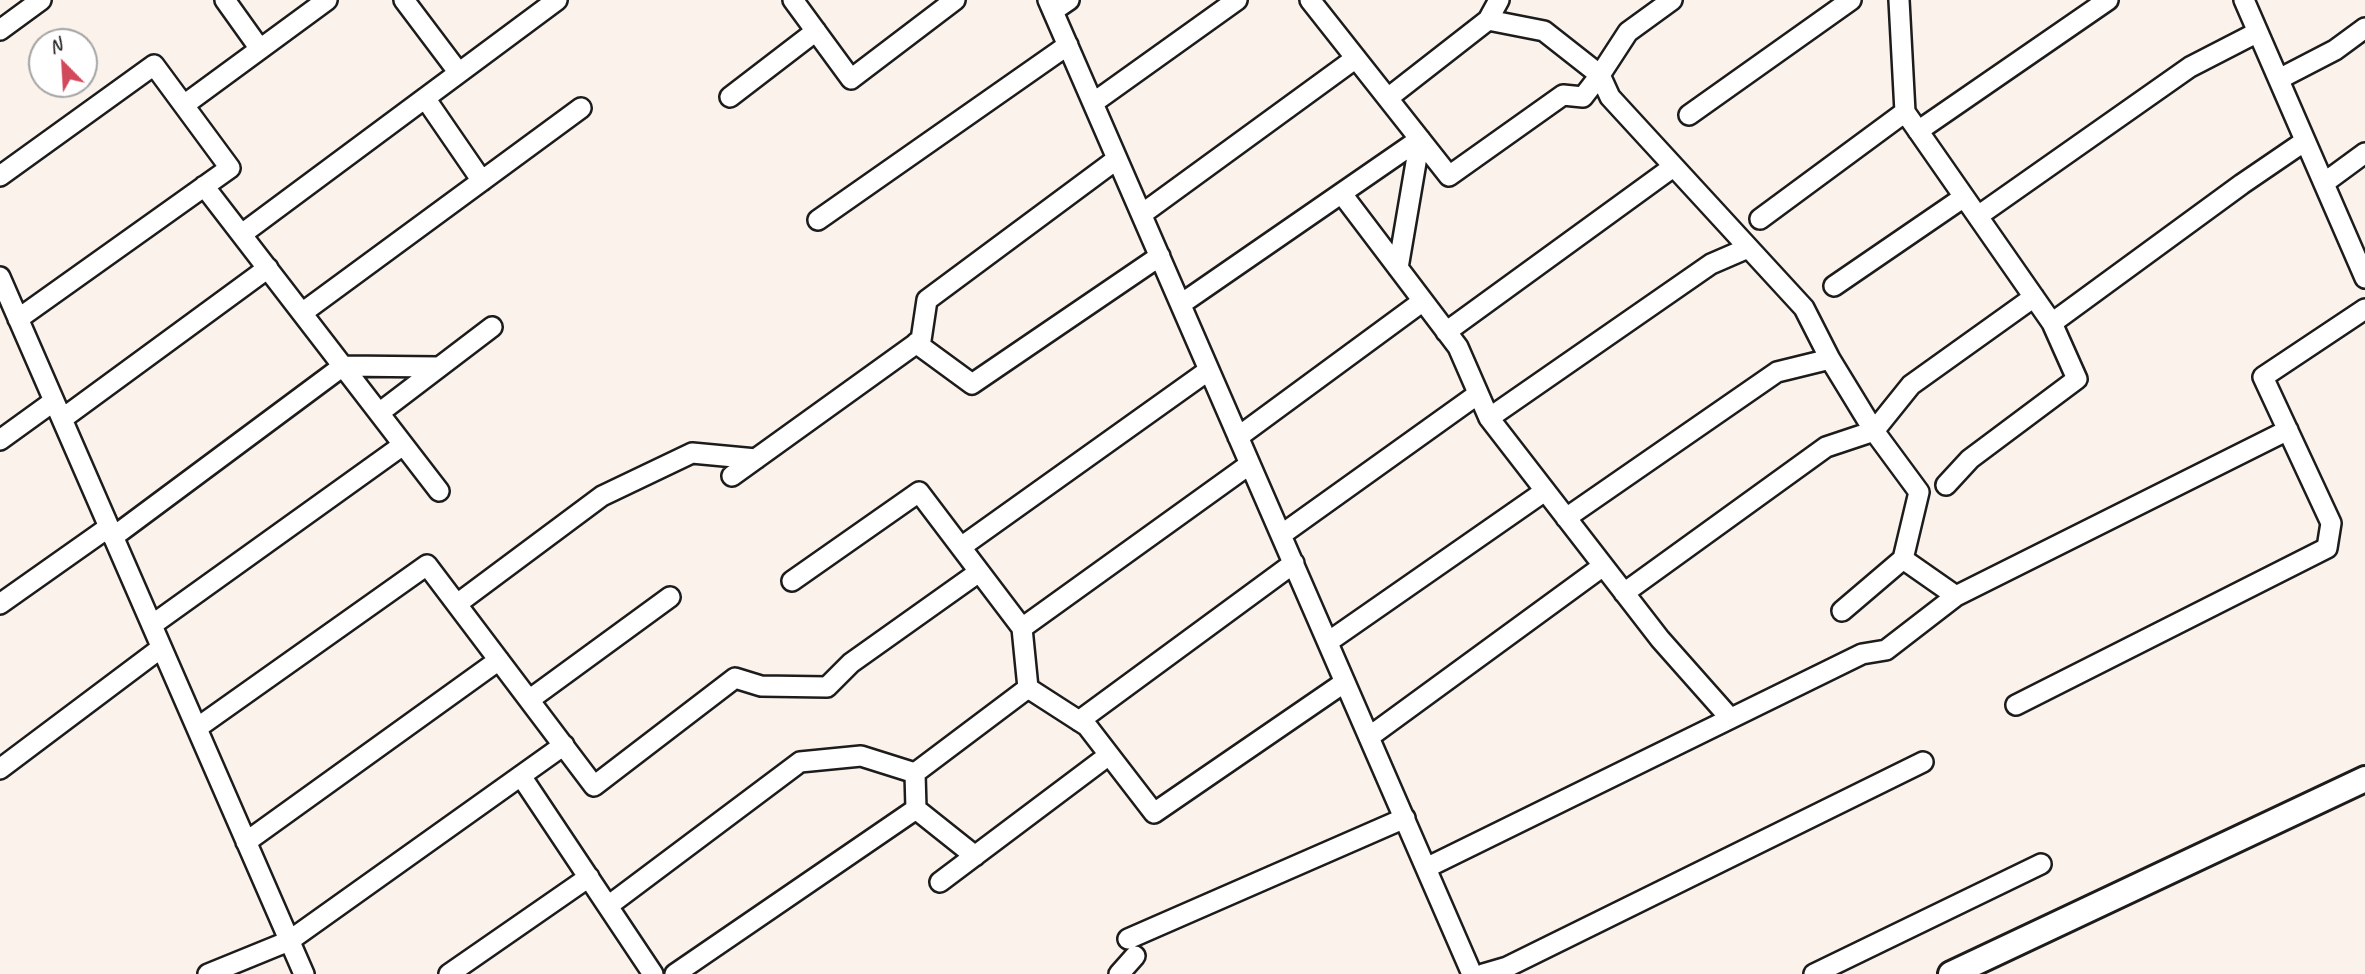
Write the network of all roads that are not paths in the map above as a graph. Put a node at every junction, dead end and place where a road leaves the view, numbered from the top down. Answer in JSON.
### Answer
{"nodes":[{"id":1,"x":41,"y":0,"type":"edge"},
{"id":2,"x":225,"y":0,"type":"edge"},
{"id":3,"x":327,"y":0,"type":"edge"},
{"id":4,"x":404,"y":0,"type":"edge"},
{"id":5,"x":556,"y":0,"type":"edge"},
{"id":6,"x":793,"y":0,"type":"edge"},
{"id":7,"x":955,"y":0,"type":"edge"},
{"id":8,"x":1237,"y":0,"type":"edge"},
{"id":9,"x":1499,"y":0,"type":"edge"},
{"id":10,"x":1672,"y":0,"type":"edge"},
{"id":11,"x":1851,"y":0,"type":"edge"},
{"id":12,"x":1899,"y":0,"type":"edge"},
{"id":13,"x":2108,"y":0,"type":"edge"},
{"id":14,"x":2244,"y":0,"type":"edge"},
{"id":15,"x":1313,"y":1,"type":"edge"},
{"id":16,"x":1057,"y":4,"type":"edge"},
{"id":17,"x":1489,"y":20,"type":"junction"},
{"id":18,"x":2365,"y":28,"type":"edge"},
{"id":19,"x":0,"y":30,"type":"edge"},
{"id":20,"x":816,"y":31,"type":"junction"},
{"id":21,"x":2258,"y":32,"type":"junction"},
{"id":22,"x":1068,"y":45,"type":"junction"},
{"id":23,"x":260,"y":49,"type":"junction"},
{"id":24,"x":1356,"y":58,"type":"junction"},
{"id":25,"x":459,"y":73,"type":"junction"},
{"id":26,"x":1600,"y":75,"type":"junction"},
{"id":27,"x":2279,"y":79,"type":"junction"},
{"id":28,"x":730,"y":97,"type":"dead end"},
{"id":29,"x":425,"y":98,"type":"junction"},
{"id":30,"x":1388,"y":98,"type":"junction"},
{"id":31,"x":1093,"y":103,"type":"junction"},
{"id":32,"x":184,"y":105,"type":"junction"},
{"id":33,"x":581,"y":108,"type":"dead end"},
{"id":34,"x":1905,"y":112,"type":"junction"},
{"id":35,"x":1689,"y":115,"type":"dead end"},
{"id":36,"x":1918,"y":131,"type":"junction"},
{"id":37,"x":1420,"y":139,"type":"junction"},
{"id":38,"x":2305,"y":141,"type":"junction"},
{"id":39,"x":2365,"y":153,"type":"edge"},
{"id":40,"x":1117,"y":159,"type":"junction"},
{"id":41,"x":1673,"y":167,"type":"junction"},
{"id":42,"x":0,"y":176,"type":"edge"},
{"id":43,"x":482,"y":181,"type":"junction"},
{"id":44,"x":2323,"y":183,"type":"junction"},
{"id":45,"x":204,"y":186,"type":"junction"},
{"id":46,"x":1342,"y":194,"type":"junction"},
{"id":47,"x":1965,"y":197,"type":"junction"},
{"id":48,"x":1142,"y":214,"type":"junction"},
{"id":49,"x":1978,"y":216,"type":"junction"},
{"id":50,"x":1760,"y":219,"type":"dead end"},
{"id":51,"x":818,"y":220,"type":"dead end"},
{"id":52,"x":242,"y":234,"type":"junction"},
{"id":53,"x":1748,"y":248,"type":"junction"},
{"id":54,"x":1160,"y":256,"type":"junction"},
{"id":55,"x":268,"y":268,"type":"junction"},
{"id":56,"x":1398,"y":268,"type":"junction"},
{"id":57,"x":0,"y":278,"type":"edge"},
{"id":58,"x":2365,"y":278,"type":"edge"},
{"id":59,"x":1834,"y":286,"type":"dead end"},
{"id":60,"x":2034,"y":297,"type":"junction"},
{"id":61,"x":1423,"y":301,"type":"junction"},
{"id":62,"x":1181,"y":304,"type":"junction"},
{"id":63,"x":2365,"y":309,"type":"edge"},
{"id":64,"x":302,"y":313,"type":"junction"},
{"id":65,"x":18,"y":319,"type":"junction"},
{"id":66,"x":2052,"y":323,"type":"junction"},
{"id":67,"x":492,"y":327,"type":"dead end"},
{"id":68,"x":1446,"y":331,"type":"junction"},
{"id":69,"x":916,"y":343,"type":"junction"},
{"id":70,"x":1830,"y":359,"type":"junction"},
{"id":71,"x":343,"y":366,"type":"junction"},
{"id":72,"x":439,"y":367,"type":"junction"},
{"id":73,"x":1209,"y":370,"type":"junction"},
{"id":74,"x":1478,"y":394,"type":"junction"},
{"id":75,"x":58,"y":410,"type":"junction"},
{"id":76,"x":379,"y":413,"type":"junction"},
{"id":77,"x":1489,"y":418,"type":"junction"},
{"id":78,"x":2288,"y":430,"type":"junction"},
{"id":79,"x":1874,"y":431,"type":"junction"},
{"id":80,"x":1238,"y":437,"type":"junction"},
{"id":81,"x":0,"y":440,"type":"edge"},
{"id":82,"x":404,"y":445,"type":"junction"},
{"id":83,"x":756,"y":459,"type":"junction"},
{"id":84,"x":1250,"y":464,"type":"junction"},
{"id":85,"x":732,"y":476,"type":"dead end"},
{"id":86,"x":1946,"y":485,"type":"dead end"},
{"id":87,"x":439,"y":491,"type":"dead end"},
{"id":88,"x":1545,"y":491,"type":"junction"},
{"id":89,"x":1566,"y":518,"type":"junction"},
{"id":90,"x":111,"y":532,"type":"junction"},
{"id":91,"x":1281,"y":535,"type":"junction"},
{"id":92,"x":961,"y":547,"type":"junction"},
{"id":93,"x":1903,"y":559,"type":"junction"},
{"id":94,"x":1294,"y":563,"type":"junction"},
{"id":95,"x":1603,"y":566,"type":"junction"},
{"id":96,"x":979,"y":572,"type":"junction"},
{"id":97,"x":792,"y":581,"type":"dead end"},
{"id":98,"x":1624,"y":593,"type":"junction"},
{"id":99,"x":1956,"y":596,"type":"junction"},
{"id":100,"x":670,"y":597,"type":"dead end"},
{"id":101,"x":0,"y":604,"type":"edge"},
{"id":102,"x":457,"y":604,"type":"junction"},
{"id":103,"x":1842,"y":611,"type":"dead end"},
{"id":104,"x":152,"y":625,"type":"junction"},
{"id":105,"x":1022,"y":628,"type":"junction"},
{"id":106,"x":1328,"y":642,"type":"junction"},
{"id":107,"x":161,"y":648,"type":"junction"},
{"id":108,"x":499,"y":660,"type":"junction"},
{"id":109,"x":1345,"y":682,"type":"junction"},
{"id":110,"x":1028,"y":688,"type":"junction"},
{"id":111,"x":529,"y":700,"type":"junction"},
{"id":112,"x":2016,"y":705,"type":"dead end"},
{"id":113,"x":1730,"y":718,"type":"junction"},
{"id":114,"x":1079,"y":721,"type":"junction"},
{"id":115,"x":197,"y":728,"type":"junction"},
{"id":116,"x":1369,"y":737,"type":"junction"},
{"id":117,"x":564,"y":746,"type":"junction"},
{"id":118,"x":1109,"y":755,"type":"junction"},
{"id":119,"x":1923,"y":762,"type":"dead end"},
{"id":120,"x":0,"y":769,"type":"edge"},
{"id":121,"x":915,"y":773,"type":"junction"},
{"id":122,"x":522,"y":776,"type":"junction"},
{"id":123,"x":2365,"y":779,"type":"edge"},
{"id":124,"x":916,"y":808,"type":"junction"},
{"id":125,"x":1405,"y":818,"type":"junction"},
{"id":126,"x":246,"y":842,"type":"junction"},
{"id":127,"x":975,"y":856,"type":"junction"},
{"id":128,"x":2041,"y":864,"type":"dead end"},
{"id":129,"x":1426,"y":868,"type":"junction"},
{"id":130,"x":589,"y":877,"type":"junction"},
{"id":131,"x":940,"y":882,"type":"dead end"},
{"id":132,"x":608,"y":906,"type":"junction"},
{"id":133,"x":289,"y":941,"type":"junction"},
{"id":134,"x":1509,"y":970,"type":"edge"},
{"id":135,"x":648,"y":972,"type":"edge"},
{"id":136,"x":208,"y":974,"type":"edge"},
{"id":137,"x":304,"y":974,"type":"edge"},
{"id":138,"x":449,"y":974,"type":"edge"},
{"id":139,"x":675,"y":974,"type":"edge"},
{"id":140,"x":1119,"y":974,"type":"edge"},
{"id":141,"x":1472,"y":974,"type":"edge"},
{"id":142,"x":1483,"y":974,"type":"edge"},
{"id":143,"x":1814,"y":974,"type":"edge"},
{"id":144,"x":1951,"y":974,"type":"edge"}],
"edges":[{"from":1,"to":19,"type":"street"},
{"from":2,"to":23,"type":"street"},
{"from":3,"to":23,"type":"street"},
{"from":4,"to":25,"type":"street"},
{"from":5,"to":25,"type":"street"},
{"from":6,"to":20,"type":"street"},
{"from":7,"to":20,"type":"street"},
{"from":8,"to":31,"type":"street"},
{"from":9,"to":17,"type":"street"},
{"from":10,"to":26,"type":"street"},
{"from":11,"to":35,"type":"street"},
{"from":12,"to":34,"type":"street"},
{"from":13,"to":36,"type":"street"},
{"from":14,"to":21,"type":"street"},
{"from":15,"to":24,"type":"street"},
{"from":16,"to":22,"type":"street"},
{"from":17,"to":26,"type":"street"},
{"from":17,"to":30,"type":"street"},
{"from":18,"to":27,"type":"street"},
{"from":20,"to":28,"type":"street"},
{"from":21,"to":27,"type":"street"},
{"from":21,"to":49,"type":"street"},
{"from":22,"to":31,"type":"street"},
{"from":22,"to":51,"type":"street"},
{"from":23,"to":32,"type":"street"},
{"from":24,"to":30,"type":"street"},
{"from":24,"to":48,"type":"street"},
{"from":25,"to":29,"type":"street"},
{"from":26,"to":37,"type":"street"},
{"from":26,"to":41,"type":"street"},
{"from":27,"to":38,"type":"street"},
{"from":29,"to":43,"type":"street"},
{"from":29,"to":52,"type":"street"},
{"from":30,"to":37,"type":"street"},
{"from":31,"to":40,"type":"street"},
{"from":32,"to":42,"type":"street"},
{"from":32,"to":45,"type":"street"},
{"from":33,"to":43,"type":"street"},
{"from":34,"to":36,"type":"street"},
{"from":34,"to":50,"type":"street"},
{"from":36,"to":47,"type":"street"},
{"from":37,"to":46,"type":"street"},
{"from":37,"to":56,"type":"street"},
{"from":38,"to":44,"type":"street"},
{"from":38,"to":66,"type":"street"},
{"from":39,"to":44,"type":"street"},
{"from":40,"to":48,"type":"street"},
{"from":40,"to":69,"type":"street"},
{"from":41,"to":53,"type":"street"},
{"from":41,"to":68,"type":"street"},
{"from":43,"to":64,"type":"street"},
{"from":44,"to":58,"type":"street"},
{"from":45,"to":52,"type":"street"},
{"from":45,"to":65,"type":"street"},
{"from":46,"to":56,"type":"street"},
{"from":46,"to":62,"type":"street"},
{"from":47,"to":49,"type":"street"},
{"from":47,"to":59,"type":"street"},
{"from":48,"to":54,"type":"street"},
{"from":49,"to":60,"type":"street"},
{"from":52,"to":55,"type":"street"},
{"from":53,"to":70,"type":"street"},
{"from":53,"to":77,"type":"street"},
{"from":54,"to":62,"type":"street"},
{"from":54,"to":69,"type":"street"},
{"from":55,"to":64,"type":"street"},
{"from":55,"to":75,"type":"street"},
{"from":56,"to":61,"type":"street"},
{"from":57,"to":65,"type":"street"},
{"from":60,"to":66,"type":"street"},
{"from":60,"to":79,"type":"street"},
{"from":61,"to":68,"type":"street"},
{"from":61,"to":80,"type":"street"},
{"from":62,"to":73,"type":"street"},
{"from":63,"to":78,"type":"street"},
{"from":64,"to":71,"type":"street"},
{"from":65,"to":75,"type":"street"},
{"from":66,"to":86,"type":"street"},
{"from":67,"to":72,"type":"street"},
{"from":68,"to":74,"type":"street"},
{"from":69,"to":83,"type":"street"},
{"from":70,"to":79,"type":"street"},
{"from":70,"to":89,"type":"street"},
{"from":71,"to":72,"type":"street"},
{"from":71,"to":76,"type":"street"},
{"from":71,"to":90,"type":"street"},
{"from":72,"to":76,"type":"street"},
{"from":73,"to":80,"type":"street"},
{"from":73,"to":92,"type":"street"},
{"from":74,"to":77,"type":"street"},
{"from":74,"to":91,"type":"street"},
{"from":75,"to":81,"type":"street"},
{"from":75,"to":90,"type":"street"},
{"from":76,"to":82,"type":"street"},
{"from":77,"to":88,"type":"street"},
{"from":78,"to":99,"type":"street"},
{"from":78,"to":112,"type":"street"},
{"from":79,"to":93,"type":"street"},
{"from":79,"to":98,"type":"street"},
{"from":80,"to":84,"type":"street"},
{"from":82,"to":87,"type":"street"},
{"from":82,"to":104,"type":"street"},
{"from":83,"to":85,"type":"street"},
{"from":83,"to":102,"type":"street"},
{"from":84,"to":91,"type":"street"},
{"from":84,"to":105,"type":"street"},
{"from":88,"to":89,"type":"street"},
{"from":88,"to":106,"type":"street"},
{"from":89,"to":95,"type":"street"},
{"from":90,"to":101,"type":"street"},
{"from":90,"to":104,"type":"street"},
{"from":91,"to":94,"type":"street"},
{"from":92,"to":96,"type":"street"},
{"from":92,"to":97,"type":"street"},
{"from":93,"to":99,"type":"street"},
{"from":93,"to":103,"type":"street"},
{"from":94,"to":106,"type":"street"},
{"from":94,"to":114,"type":"street"},
{"from":95,"to":98,"type":"street"},
{"from":95,"to":116,"type":"street"},
{"from":96,"to":105,"type":"street"},
{"from":96,"to":117,"type":"street"},
{"from":98,"to":113,"type":"street"},
{"from":99,"to":113,"type":"street"},
{"from":100,"to":111,"type":"street"},
{"from":102,"to":108,"type":"street"},
{"from":102,"to":115,"type":"street"},
{"from":104,"to":107,"type":"street"},
{"from":105,"to":110,"type":"street"},
{"from":106,"to":109,"type":"street"},
{"from":107,"to":115,"type":"street"},
{"from":107,"to":120,"type":"street"},
{"from":108,"to":111,"type":"street"},
{"from":108,"to":126,"type":"street"},
{"from":109,"to":116,"type":"street"},
{"from":109,"to":118,"type":"street"},
{"from":110,"to":114,"type":"street"},
{"from":110,"to":121,"type":"street"},
{"from":111,"to":117,"type":"street"},
{"from":113,"to":129,"type":"street"},
{"from":114,"to":118,"type":"street"},
{"from":115,"to":126,"type":"street"},
{"from":116,"to":125,"type":"street"},
{"from":117,"to":122,"type":"street"},
{"from":118,"to":127,"type":"street"},
{"from":119,"to":134,"type":"street"},
{"from":121,"to":124,"type":"street"},
{"from":121,"to":132,"type":"street"},
{"from":122,"to":130,"type":"street"},
{"from":122,"to":133,"type":"street"},
{"from":123,"to":144,"type":"street"},
{"from":124,"to":127,"type":"street"},
{"from":124,"to":139,"type":"street"},
{"from":125,"to":129,"type":"street"},
{"from":125,"to":140,"type":"street"},
{"from":126,"to":133,"type":"street"},
{"from":127,"to":131,"type":"street"},
{"from":128,"to":143,"type":"street"},
{"from":129,"to":141,"type":"street"},
{"from":130,"to":132,"type":"street"},
{"from":130,"to":138,"type":"street"},
{"from":132,"to":135,"type":"street"},
{"from":133,"to":136,"type":"street"},
{"from":133,"to":137,"type":"street"},
{"from":134,"to":142,"type":"street"}]}
